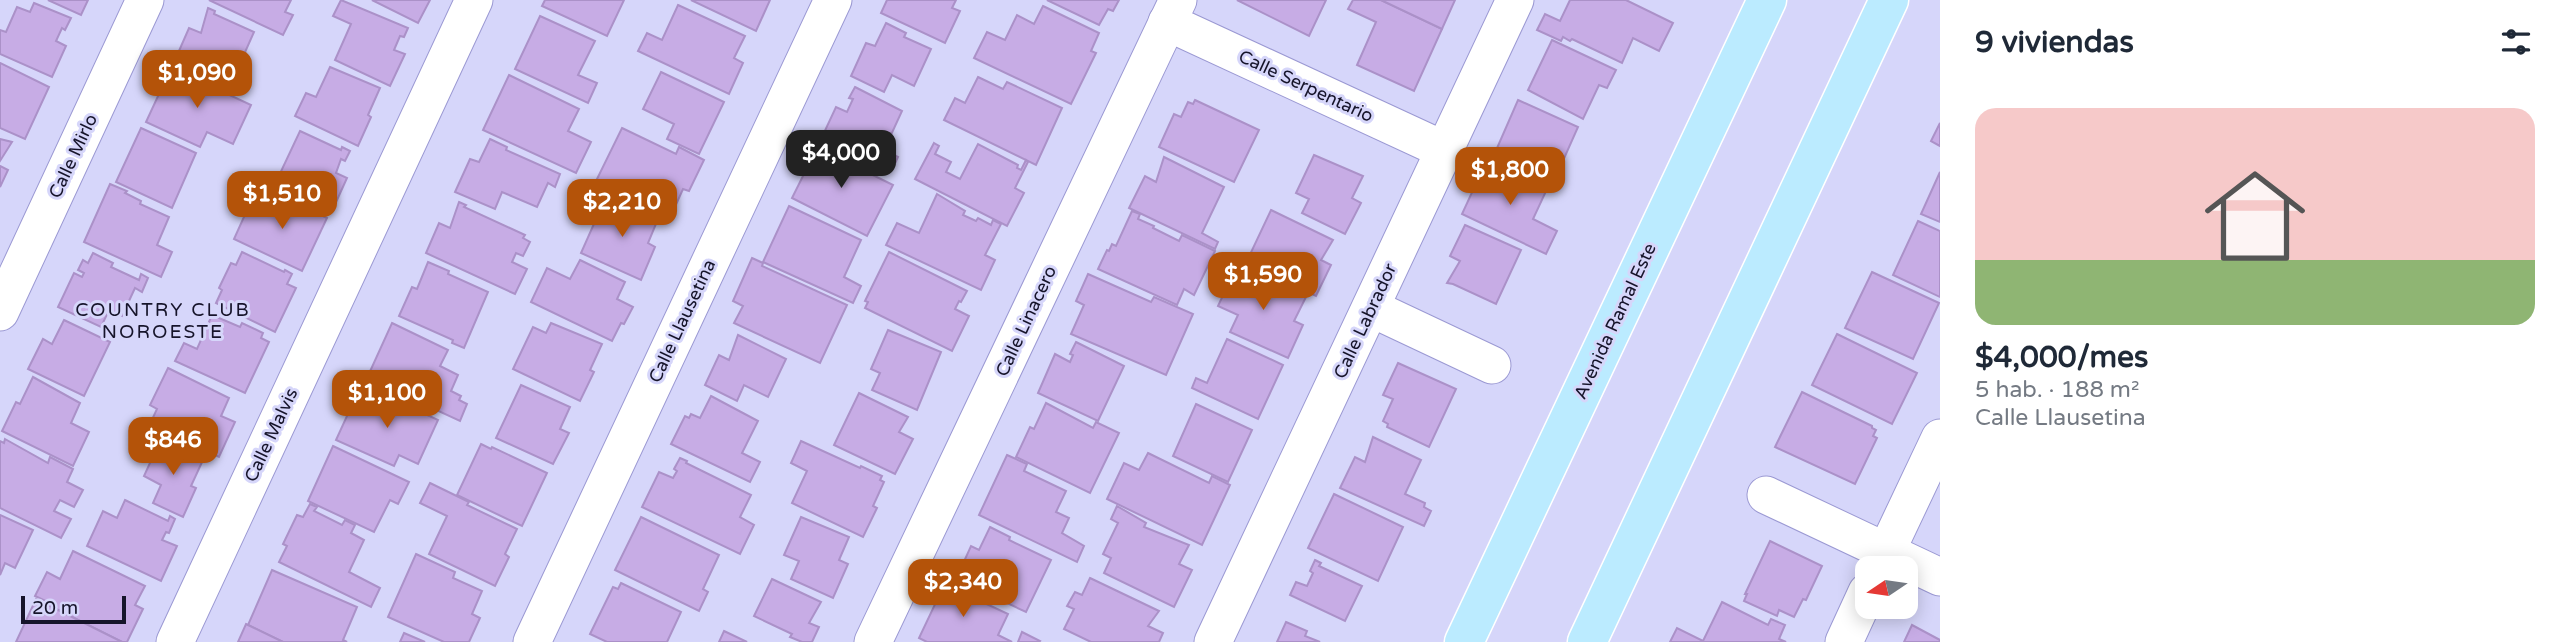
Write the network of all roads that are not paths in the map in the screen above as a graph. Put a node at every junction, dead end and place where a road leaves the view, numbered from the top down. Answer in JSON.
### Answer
{"nodes":[{"id":1,"x":145,"y":0,"type":"edge"},
{"id":2,"x":474,"y":0,"type":"edge"},
{"id":3,"x":832,"y":0,"type":"edge"},
{"id":4,"x":1515,"y":0,"type":"edge"},
{"id":5,"x":1767,"y":0,"type":"edge"},
{"id":6,"x":1889,"y":0,"type":"edge"},
{"id":7,"x":1172,"y":11,"type":"edge"},
{"id":8,"x":1444,"y":150,"type":"junction"},
{"id":9,"x":1371,"y":308,"type":"junction"},
{"id":10,"x":0,"y":312,"type":"edge"},
{"id":11,"x":1492,"y":365,"type":"dead end"},
{"id":12,"x":1940,"y":438,"type":"edge"},
{"id":13,"x":1766,"y":495,"type":"dead end"},
{"id":14,"x":1875,"y":556,"type":"edge"},
{"id":15,"x":1884,"y":556,"type":"edge"},
{"id":16,"x":1918,"y":570,"type":"edge"},
{"id":17,"x":1940,"y":576,"type":"edge"},
{"id":18,"x":1855,"y":618,"type":"edge"},
{"id":19,"x":175,"y":642,"type":"edge"},
{"id":20,"x":532,"y":642,"type":"edge"},
{"id":21,"x":873,"y":642,"type":"edge"},
{"id":22,"x":1213,"y":642,"type":"edge"},
{"id":23,"x":1464,"y":642,"type":"edge"},
{"id":24,"x":1587,"y":642,"type":"edge"},
{"id":25,"x":1844,"y":642,"type":"edge"}],
"edges":[{"from":1,"to":10,"type":"street","name":"Calle Mirlo"},
{"from":2,"to":19,"type":"street","name":"Calle Malvis"},
{"from":3,"to":20,"type":"street","name":"Calle Llausetina"},
{"from":4,"to":8,"type":"street","name":"Calle Labrador"},
{"from":5,"to":23,"type":"main road","name":"Avenida Ramal Este"},
{"from":6,"to":24,"type":"main road"},
{"from":7,"to":8,"type":"street","name":"Calle Serpentario"},
{"from":7,"to":21,"type":"street","name":"Calle Linacero"},
{"from":8,"to":9,"type":"street","name":"Calle Labrador"},
{"from":9,"to":11,"type":"street"},
{"from":9,"to":22,"type":"street","name":"Calle Labrador"},
{"from":12,"to":15,"type":"street"},
{"from":13,"to":14,"type":"street"},
{"from":16,"to":17,"type":"street"},
{"from":18,"to":25,"type":"street"}]}
